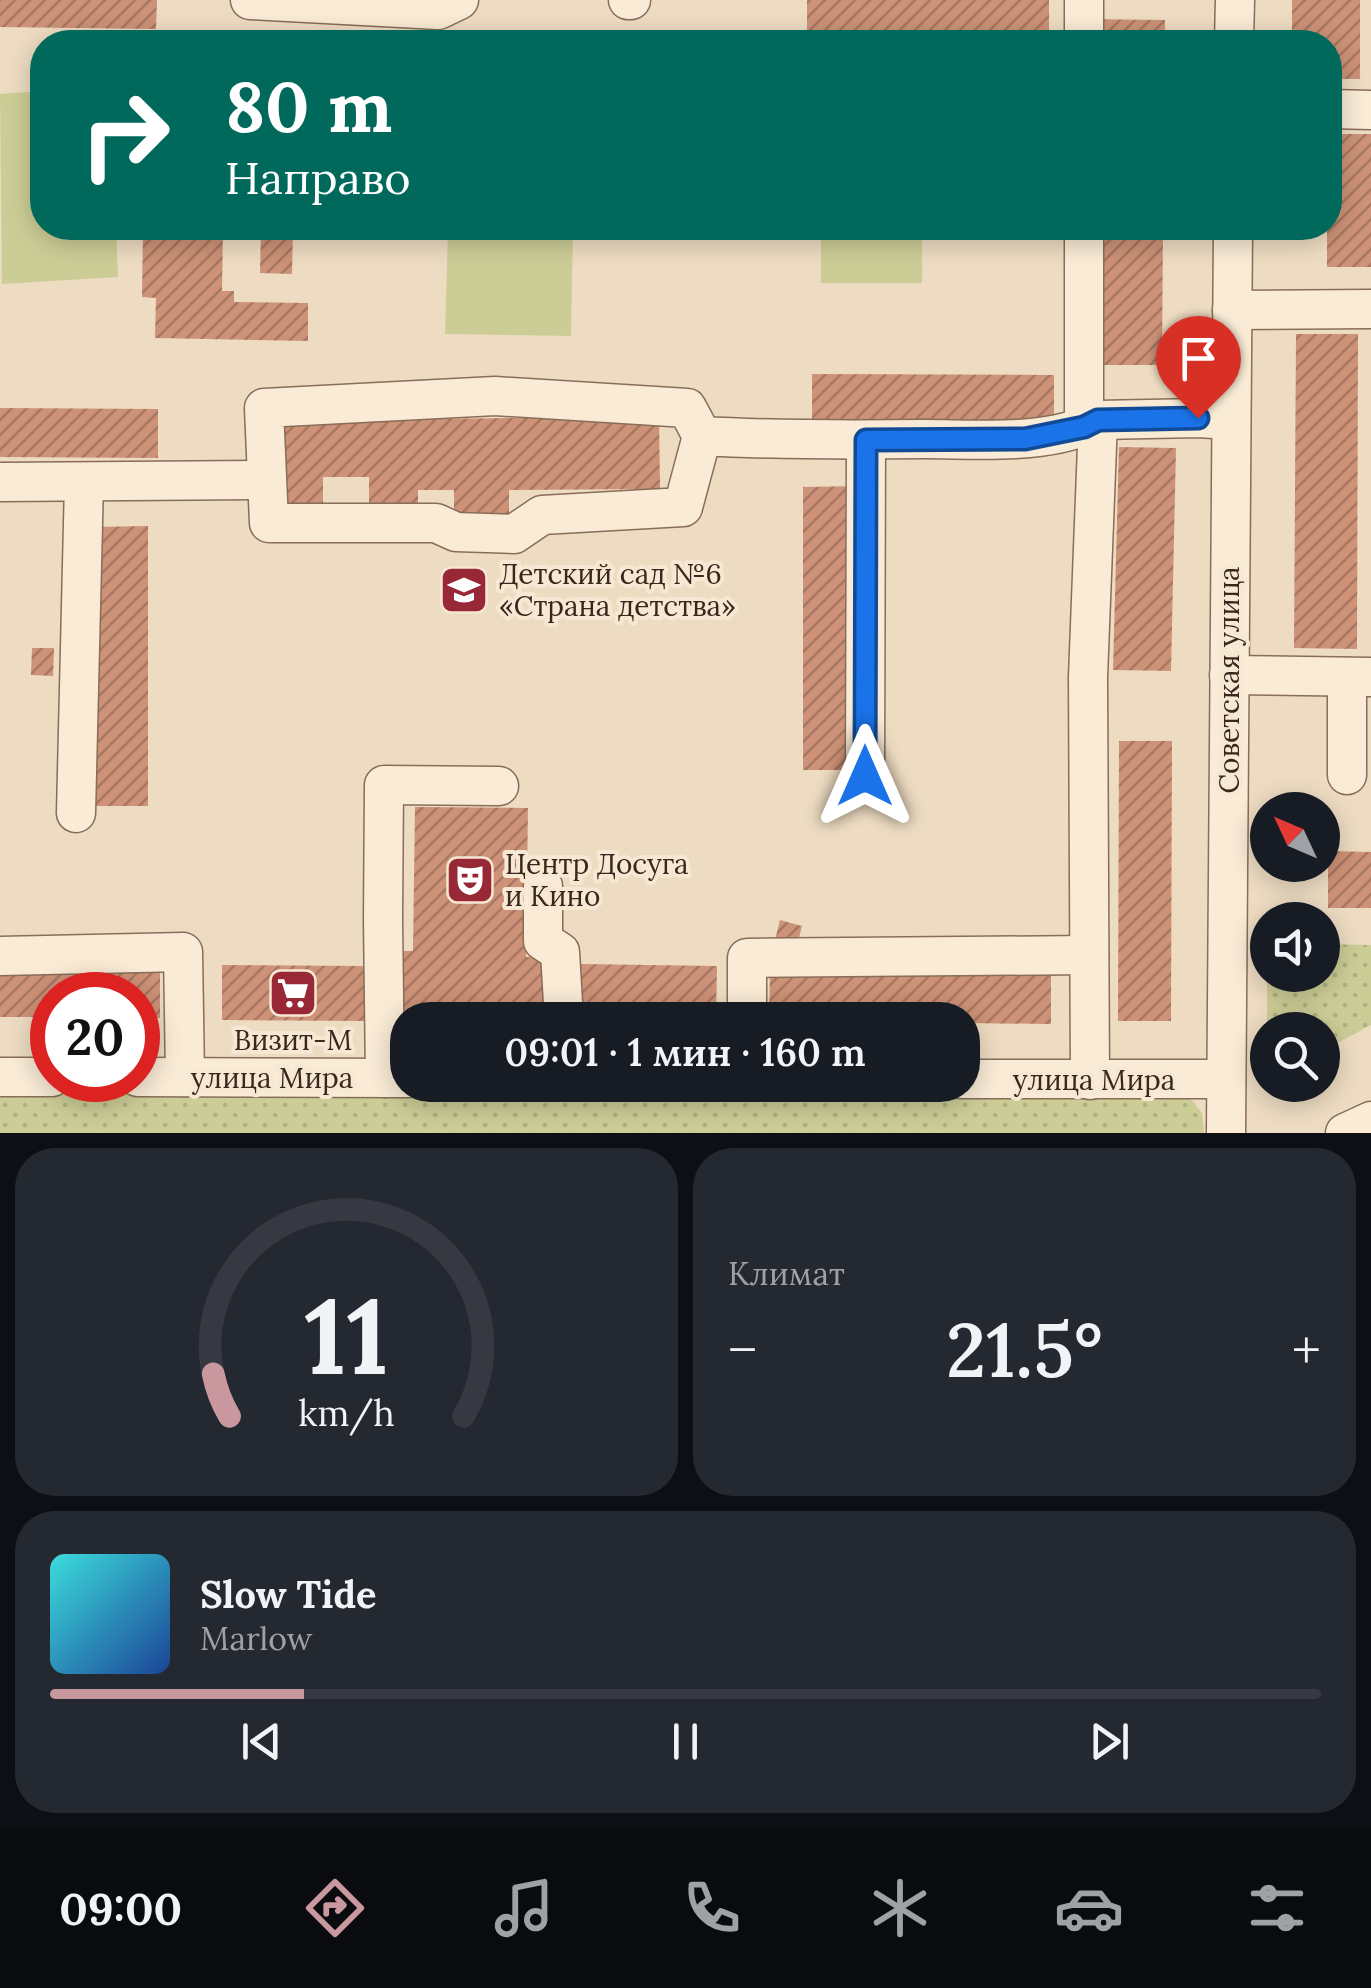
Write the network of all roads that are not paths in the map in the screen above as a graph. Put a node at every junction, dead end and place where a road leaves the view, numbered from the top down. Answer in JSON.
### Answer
{"nodes":[{"id":1,"x":250,"y":0,"type":"edge"},
{"id":2,"x":458,"y":0,"type":"edge"},
{"id":3,"x":1084,"y":0,"type":"edge"},
{"id":4,"x":1235,"y":0,"type":"edge"},
{"id":5,"x":1084,"y":30,"type":"edge"},
{"id":6,"x":1234,"y":30,"type":"edge"},
{"id":7,"x":1342,"y":109,"type":"edge"},
{"id":8,"x":1371,"y":110,"type":"edge"},
{"id":9,"x":1084,"y":240,"type":"edge"},
{"id":10,"x":1233,"y":240,"type":"edge"},
{"id":11,"x":1371,"y":309,"type":"edge"},
{"id":12,"x":1232,"y":310,"type":"junction"},
{"id":13,"x":1231,"y":420,"type":"junction"},
{"id":14,"x":1091,"y":424,"type":"junction"},
{"id":15,"x":702,"y":436,"type":"junction"},
{"id":16,"x":866,"y":440,"type":"junction"},
{"id":17,"x":266,"y":480,"type":"junction"},
{"id":18,"x":0,"y":482,"type":"edge"},
{"id":19,"x":84,"y":482,"type":"junction"},
{"id":20,"x":1229,"y":675,"type":"junction"},
{"id":21,"x":1359,"y":677,"type":"edge"},
{"id":22,"x":1347,"y":774,"type":"dead end"},
{"id":23,"x":865,"y":776,"type":"dead end"},
{"id":24,"x":498,"y":786,"type":"dead end"},
{"id":25,"x":76,"y":812,"type":"dead end"},
{"id":26,"x":543,"y":886,"type":"dead end"},
{"id":27,"x":1089,"y":955,"type":"junction"},
{"id":28,"x":0,"y":956,"type":"edge"},
{"id":29,"x":563,"y":1002,"type":"edge"},
{"id":30,"x":748,"y":1002,"type":"edge"},
{"id":31,"x":390,"y":1005,"type":"edge"},
{"id":32,"x":0,"y":1077,"type":"edge"},
{"id":33,"x":30,"y":1077,"type":"edge"},
{"id":34,"x":160,"y":1077,"type":"edge"},
{"id":35,"x":185,"y":1078,"type":"junction"},
{"id":36,"x":390,"y":1078,"type":"edge"},
{"id":37,"x":1226,"y":1079,"type":"junction"},
{"id":38,"x":980,"y":1080,"type":"edge"},
{"id":39,"x":1090,"y":1080,"type":"junction"},
{"id":40,"x":1371,"y":1120,"type":"edge"},
{"id":41,"x":1228,"y":1131,"type":"edge"},
{"id":42,"x":1345,"y":1133,"type":"edge"}],
"edges":[{"from":1,"to":2,"type":"street"},
{"from":3,"to":5,"type":"street"},
{"from":4,"to":6,"type":"street"},
{"from":7,"to":8,"type":"street"},
{"from":9,"to":14,"type":"street"},
{"from":10,"to":12,"type":"street","name":"Советская улица"},
{"from":11,"to":12,"type":"street"},
{"from":12,"to":13,"type":"street","name":"Советская улица"},
{"from":13,"to":14,"type":"street"},
{"from":13,"to":20,"type":"street","name":"Советская улица"},
{"from":14,"to":16,"type":"street"},
{"from":14,"to":27,"type":"street"},
{"from":15,"to":16,"type":"street"},
{"from":15,"to":17,"type":"street"},
{"from":15,"to":17,"type":"street"},
{"from":16,"to":23,"type":"street"},
{"from":17,"to":19,"type":"street"},
{"from":18,"to":19,"type":"street"},
{"from":19,"to":25,"type":"street"},
{"from":20,"to":21,"type":"street"},
{"from":20,"to":37,"type":"street","name":"Советская улица"},
{"from":21,"to":22,"type":"street"},
{"from":24,"to":31,"type":"street"},
{"from":26,"to":29,"type":"street"},
{"from":27,"to":30,"type":"street"},
{"from":27,"to":39,"type":"street"},
{"from":28,"to":35,"type":"street"},
{"from":32,"to":33,"type":"street"},
{"from":34,"to":35,"type":"street","name":"улица Мира"},
{"from":35,"to":36,"type":"street","name":"улица Мира"},
{"from":37,"to":39,"type":"street","name":"улица Мира"},
{"from":37,"to":41,"type":"street","name":"Советская улица"},
{"from":38,"to":39,"type":"street","name":"улица Мира"},
{"from":40,"to":42,"type":"street"}]}
